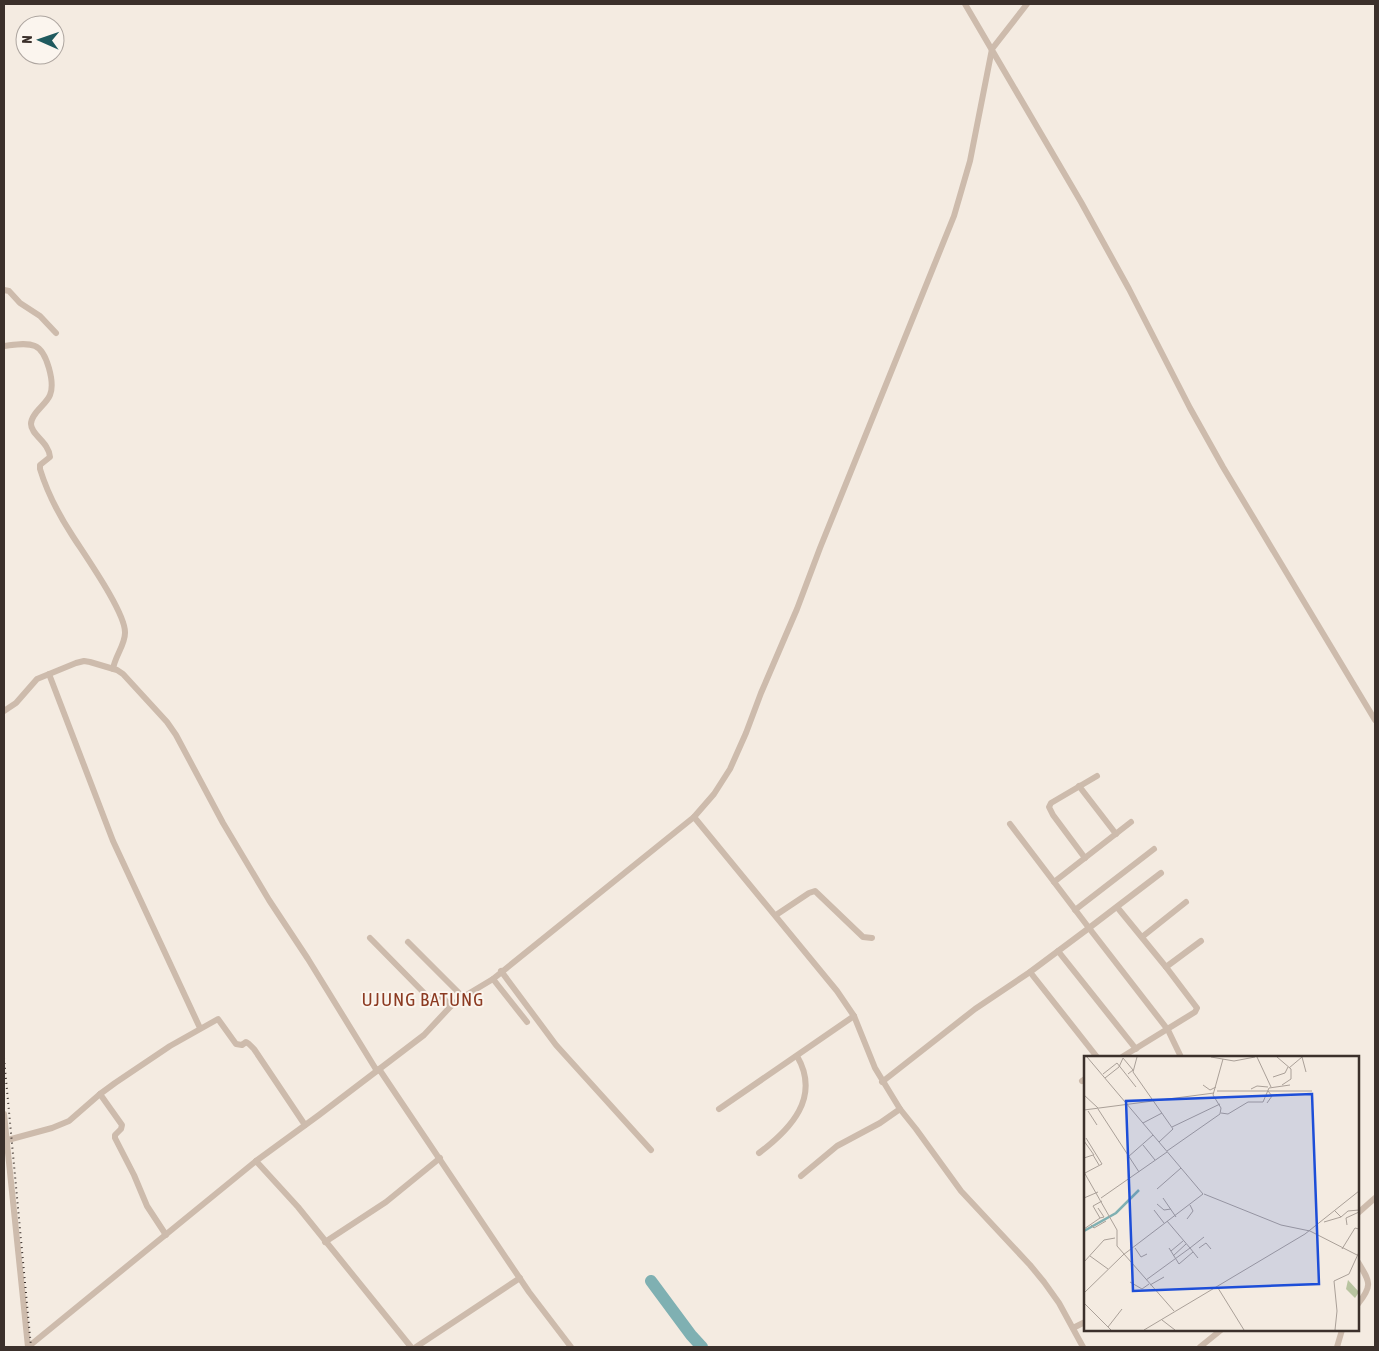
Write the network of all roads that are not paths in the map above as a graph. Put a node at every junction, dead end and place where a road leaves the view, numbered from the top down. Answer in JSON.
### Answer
{"nodes":[{"id":1,"x":965,"y":4,"type":"edge"},
{"id":2,"x":1027,"y":4,"type":"edge"},
{"id":3,"x":992,"y":49,"type":"junction"},
{"id":4,"x":4,"y":290,"type":"edge"},
{"id":5,"x":56,"y":333,"type":"dead end"},
{"id":6,"x":4,"y":346,"type":"edge"},
{"id":7,"x":114,"y":669,"type":"junction"},
{"id":8,"x":49,"y":674,"type":"junction"},
{"id":9,"x":4,"y":711,"type":"edge"},
{"id":10,"x":1375,"y":720,"type":"edge"},
{"id":11,"x":1097,"y":776,"type":"dead end"},
{"id":12,"x":1079,"y":786,"type":"junction"},
{"id":13,"x":694,"y":817,"type":"junction"},
{"id":14,"x":1131,"y":822,"type":"dead end"},
{"id":15,"x":1010,"y":824,"type":"dead end"},
{"id":16,"x":1116,"y":834,"type":"junction"},
{"id":17,"x":1154,"y":849,"type":"dead end"},
{"id":18,"x":1085,"y":858,"type":"junction"},
{"id":19,"x":1161,"y":873,"type":"dead end"},
{"id":20,"x":1054,"y":882,"type":"junction"},
{"id":21,"x":1186,"y":902,"type":"dead end"},
{"id":22,"x":1117,"y":907,"type":"junction"},
{"id":23,"x":1075,"y":910,"type":"junction"},
{"id":24,"x":776,"y":915,"type":"junction"},
{"id":25,"x":1088,"y":928,"type":"junction"},
{"id":26,"x":1142,"y":937,"type":"junction"},
{"id":27,"x":370,"y":938,"type":"dead end"},
{"id":28,"x":872,"y":938,"type":"dead end"},
{"id":29,"x":1201,"y":941,"type":"dead end"},
{"id":30,"x":408,"y":942,"type":"dead end"},
{"id":31,"x":1058,"y":952,"type":"junction"},
{"id":32,"x":1166,"y":967,"type":"junction"},
{"id":33,"x":501,"y":972,"type":"junction"},
{"id":34,"x":1030,"y":972,"type":"junction"},
{"id":35,"x":493,"y":979,"type":"junction"},
{"id":36,"x":463,"y":997,"type":"junction"},
{"id":37,"x":451,"y":1006,"type":"junction"},
{"id":38,"x":854,"y":1016,"type":"junction"},
{"id":39,"x":527,"y":1022,"type":"dead end"},
{"id":40,"x":200,"y":1028,"type":"junction"},
{"id":41,"x":1168,"y":1030,"type":"junction"},
{"id":42,"x":1136,"y":1049,"type":"junction"},
{"id":43,"x":797,"y":1056,"type":"junction"},
{"id":44,"x":1096,"y":1056,"type":"edge"},
{"id":45,"x":1124,"y":1056,"type":"edge"},
{"id":46,"x":1181,"y":1056,"type":"edge"},
{"id":47,"x":378,"y":1070,"type":"junction"},
{"id":48,"x":882,"y":1082,"type":"junction"},
{"id":49,"x":100,"y":1094,"type":"junction"},
{"id":50,"x":719,"y":1109,"type":"dead end"},
{"id":51,"x":900,"y":1109,"type":"junction"},
{"id":52,"x":4,"y":1114,"type":"edge"},
{"id":53,"x":305,"y":1125,"type":"junction"},
{"id":54,"x":5,"y":1140,"type":"edge"},
{"id":55,"x":651,"y":1150,"type":"dead end"},
{"id":56,"x":759,"y":1153,"type":"dead end"},
{"id":57,"x":440,"y":1158,"type":"junction"},
{"id":58,"x":256,"y":1161,"type":"junction"},
{"id":59,"x":801,"y":1176,"type":"dead end"},
{"id":60,"x":1375,"y":1198,"type":"edge"},
{"id":61,"x":1359,"y":1212,"type":"edge"},
{"id":62,"x":166,"y":1235,"type":"junction"},
{"id":63,"x":325,"y":1242,"type":"junction"},
{"id":64,"x":1359,"y":1264,"type":"edge"},
{"id":65,"x":520,"y":1278,"type":"junction"},
{"id":66,"x":1359,"y":1303,"type":"edge"},
{"id":67,"x":1084,"y":1322,"type":"edge"},
{"id":68,"x":1073,"y":1328,"type":"junction"},
{"id":69,"x":1220,"y":1331,"type":"edge"},
{"id":70,"x":1341,"y":1331,"type":"edge"},
{"id":71,"x":28,"y":1347,"type":"edge"},
{"id":72,"x":411,"y":1347,"type":"edge"},
{"id":73,"x":416,"y":1347,"type":"edge"},
{"id":74,"x":571,"y":1347,"type":"edge"},
{"id":75,"x":1083,"y":1347,"type":"edge"},
{"id":76,"x":1200,"y":1347,"type":"edge"},
{"id":77,"x":1337,"y":1347,"type":"edge"}],
"edges":[{"from":1,"to":3,"type":"street"},
{"from":2,"to":3,"type":"street"},
{"from":3,"to":10,"type":"street"},
{"from":3,"to":13,"type":"street"},
{"from":4,"to":5,"type":"street"},
{"from":6,"to":7,"type":"street"},
{"from":7,"to":8,"type":"street"},
{"from":7,"to":47,"type":"street"},
{"from":8,"to":9,"type":"street"},
{"from":8,"to":40,"type":"street"},
{"from":11,"to":12,"type":"street"},
{"from":12,"to":16,"type":"street"},
{"from":12,"to":18,"type":"street"},
{"from":13,"to":24,"type":"street"},
{"from":13,"to":33,"type":"street"},
{"from":14,"to":16,"type":"street"},
{"from":15,"to":20,"type":"street"},
{"from":16,"to":18,"type":"street"},
{"from":17,"to":23,"type":"street"},
{"from":18,"to":20,"type":"street"},
{"from":19,"to":22,"type":"street"},
{"from":20,"to":23,"type":"street"},
{"from":21,"to":26,"type":"street"},
{"from":22,"to":25,"type":"street"},
{"from":22,"to":26,"type":"street"},
{"from":23,"to":25,"type":"street"},
{"from":24,"to":28,"type":"street"},
{"from":24,"to":38,"type":"street"},
{"from":25,"to":31,"type":"street"},
{"from":25,"to":41,"type":"street"},
{"from":26,"to":32,"type":"street"},
{"from":27,"to":37,"type":"street"},
{"from":29,"to":32,"type":"street"},
{"from":30,"to":36,"type":"street"},
{"from":31,"to":34,"type":"street"},
{"from":31,"to":42,"type":"street"},
{"from":32,"to":41,"type":"street"},
{"from":33,"to":35,"type":"street"},
{"from":33,"to":55,"type":"street"},
{"from":34,"to":44,"type":"street"},
{"from":34,"to":48,"type":"street"},
{"from":35,"to":36,"type":"street"},
{"from":35,"to":39,"type":"street"},
{"from":36,"to":37,"type":"street"},
{"from":37,"to":47,"type":"street"},
{"from":38,"to":43,"type":"street"},
{"from":38,"to":48,"type":"street"},
{"from":40,"to":49,"type":"street"},
{"from":40,"to":53,"type":"street"},
{"from":41,"to":42,"type":"street"},
{"from":41,"to":46,"type":"street"},
{"from":42,"to":45,"type":"street"},
{"from":43,"to":50,"type":"street"},
{"from":43,"to":56,"type":"street"},
{"from":47,"to":53,"type":"street"},
{"from":47,"to":57,"type":"street"},
{"from":48,"to":51,"type":"street"},
{"from":49,"to":54,"type":"street"},
{"from":49,"to":62,"type":"street"},
{"from":51,"to":59,"type":"street"},
{"from":51,"to":68,"type":"street"},
{"from":52,"to":54,"type":"street"},
{"from":53,"to":58,"type":"street"},
{"from":54,"to":71,"type":"street"},
{"from":57,"to":63,"type":"street"},
{"from":57,"to":65,"type":"street"},
{"from":58,"to":62,"type":"street"},
{"from":58,"to":63,"type":"street"},
{"from":60,"to":61,"type":"street"},
{"from":62,"to":71,"type":"street"},
{"from":63,"to":72,"type":"street"},
{"from":64,"to":66,"type":"street"},
{"from":65,"to":73,"type":"street"},
{"from":65,"to":74,"type":"street"},
{"from":67,"to":68,"type":"street"},
{"from":68,"to":75,"type":"street"},
{"from":69,"to":76,"type":"street"},
{"from":70,"to":77,"type":"street"}]}
